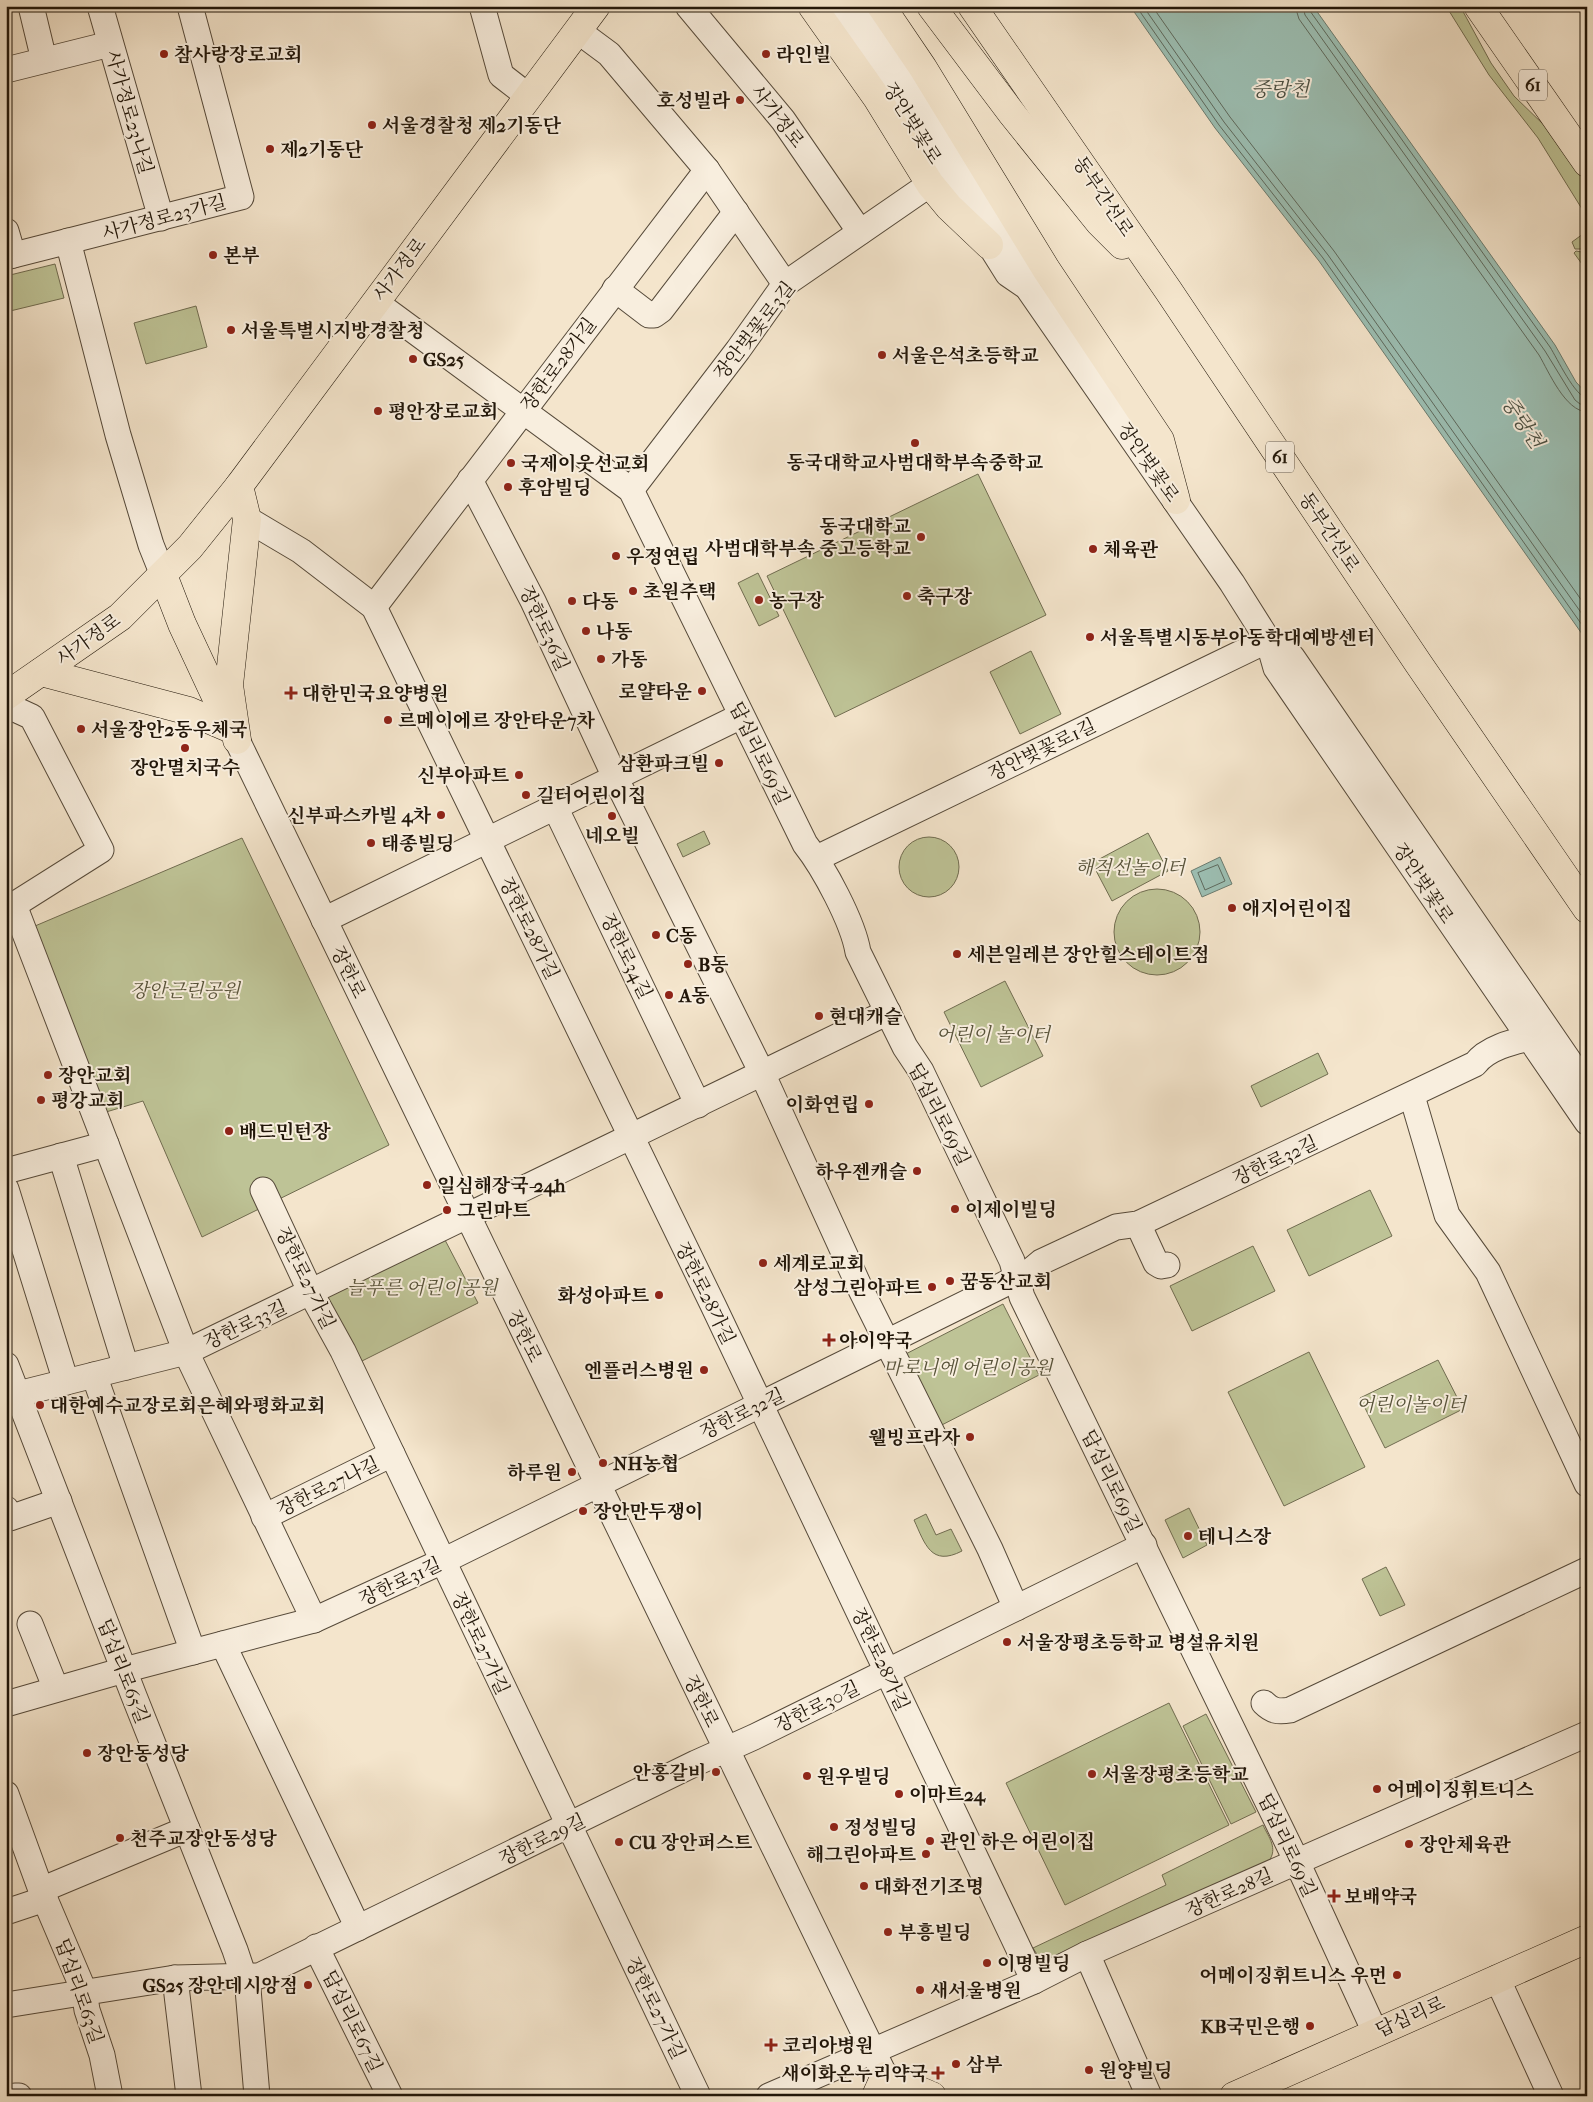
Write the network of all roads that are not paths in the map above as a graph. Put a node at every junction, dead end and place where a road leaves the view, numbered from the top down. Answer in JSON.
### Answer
{"nodes":[{"id":1,"x":31,"y":6,"type":"edge"},
{"id":2,"x":100,"y":6,"type":"edge"},
{"id":3,"x":190,"y":6,"type":"edge"},
{"id":4,"x":482,"y":6,"type":"edge"},
{"id":5,"x":596,"y":6,"type":"edge"},
{"id":6,"x":688,"y":6,"type":"edge"},
{"id":7,"x":812,"y":6,"type":"edge"},
{"id":8,"x":834,"y":6,"type":"edge"},
{"id":9,"x":859,"y":6,"type":"edge"},
{"id":10,"x":881,"y":6,"type":"edge"},
{"id":11,"x":931,"y":6,"type":"edge"},
{"id":12,"x":972,"y":6,"type":"edge"},
{"id":13,"x":1478,"y":6,"type":"edge"},
{"id":14,"x":1486,"y":6,"type":"edge"},
{"id":15,"x":578,"y":31,"type":"junction"},
{"id":16,"x":1498,"y":35,"type":"junction"},
{"id":17,"x":110,"y":44,"type":"junction"},
{"id":18,"x":44,"y":60,"type":"junction"},
{"id":19,"x":7,"y":66,"type":"edge"},
{"id":20,"x":528,"y":96,"type":"junction"},
{"id":21,"x":1587,"y":163,"type":"edge"},
{"id":22,"x":707,"y":170,"type":"junction"},
{"id":23,"x":930,"y":184,"type":"junction"},
{"id":24,"x":736,"y":212,"type":"junction"},
{"id":25,"x":161,"y":218,"type":"junction"},
{"id":26,"x":6,"y":231,"type":"edge"},
{"id":27,"x":860,"y":232,"type":"junction"},
{"id":28,"x":68,"y":242,"type":"junction"},
{"id":29,"x":989,"y":245,"type":"junction"},
{"id":30,"x":10,"y":256,"type":"edge"},
{"id":31,"x":785,"y":284,"type":"junction"},
{"id":32,"x":1027,"y":287,"type":"junction"},
{"id":33,"x":615,"y":289,"type":"junction"},
{"id":34,"x":1168,"y":290,"type":"junction"},
{"id":35,"x":375,"y":302,"type":"junction"},
{"id":36,"x":522,"y":411,"type":"junction"},
{"id":37,"x":470,"y":480,"type":"junction"},
{"id":38,"x":238,"y":486,"type":"junction"},
{"id":39,"x":631,"y":490,"type":"junction"},
{"id":40,"x":1176,"y":500,"type":"junction"},
{"id":41,"x":247,"y":519,"type":"junction"},
{"id":42,"x":162,"y":575,"type":"junction"},
{"id":43,"x":374,"y":607,"type":"junction"},
{"id":44,"x":1268,"y":640,"type":"junction"},
{"id":45,"x":41,"y":672,"type":"junction"},
{"id":46,"x":6,"y":696,"type":"edge"},
{"id":47,"x":6,"y":705,"type":"edge"},
{"id":48,"x":741,"y":716,"type":"junction"},
{"id":49,"x":234,"y":734,"type":"junction"},
{"id":50,"x":615,"y":778,"type":"junction"},
{"id":51,"x":555,"y":807,"type":"junction"},
{"id":52,"x":488,"y":839,"type":"junction"},
{"id":53,"x":817,"y":858,"type":"junction"},
{"id":54,"x":10,"y":907,"type":"edge"},
{"id":55,"x":1587,"y":909,"type":"edge"},
{"id":56,"x":324,"y":920,"type":"junction"},
{"id":57,"x":888,"y":1012,"type":"junction"},
{"id":58,"x":1538,"y":1033,"type":"junction"},
{"id":59,"x":762,"y":1073,"type":"junction"},
{"id":60,"x":1587,"y":1087,"type":"edge"},
{"id":61,"x":1412,"y":1096,"type":"junction"},
{"id":62,"x":698,"y":1104,"type":"junction"},
{"id":63,"x":1587,"y":1122,"type":"edge"},
{"id":64,"x":631,"y":1136,"type":"junction"},
{"id":65,"x":106,"y":1144,"type":"junction"},
{"id":66,"x":62,"y":1156,"type":"junction"},
{"id":67,"x":6,"y":1171,"type":"edge"},
{"id":68,"x":6,"y":1189,"type":"edge"},
{"id":69,"x":263,"y":1190,"type":"dead end"},
{"id":70,"x":468,"y":1216,"type":"junction"},
{"id":71,"x":1138,"y":1224,"type":"junction"},
{"id":72,"x":1167,"y":1265,"type":"dead end"},
{"id":73,"x":1023,"y":1275,"type":"junction"},
{"id":74,"x":310,"y":1293,"type":"junction"},
{"id":75,"x":886,"y":1342,"type":"junction"},
{"id":76,"x":186,"y":1352,"type":"junction"},
{"id":77,"x":6,"y":1365,"type":"edge"},
{"id":78,"x":126,"y":1367,"type":"junction"},
{"id":79,"x":94,"y":1375,"type":"junction"},
{"id":80,"x":66,"y":1382,"type":"junction"},
{"id":81,"x":12,"y":1396,"type":"edge"},
{"id":82,"x":760,"y":1404,"type":"junction"},
{"id":83,"x":392,"y":1454,"type":"junction"},
{"id":84,"x":597,"y":1484,"type":"junction"},
{"id":85,"x":1587,"y":1484,"type":"edge"},
{"id":86,"x":59,"y":1501,"type":"junction"},
{"id":87,"x":6,"y":1510,"type":"edge"},
{"id":88,"x":264,"y":1517,"type":"junction"},
{"id":89,"x":1144,"y":1545,"type":"junction"},
{"id":90,"x":443,"y":1561,"type":"junction"},
{"id":91,"x":1587,"y":1570,"type":"edge"},
{"id":92,"x":1016,"y":1608,"type":"junction"},
{"id":93,"x":314,"y":1620,"type":"junction"},
{"id":94,"x":30,"y":1624,"type":"dead end"},
{"id":95,"x":223,"y":1644,"type":"junction"},
{"id":96,"x":193,"y":1652,"type":"junction"},
{"id":97,"x":124,"y":1670,"type":"junction"},
{"id":98,"x":887,"y":1672,"type":"junction"},
{"id":99,"x":56,"y":1689,"type":"junction"},
{"id":100,"x":1264,"y":1702,"type":"dead end"},
{"id":101,"x":6,"y":1704,"type":"edge"},
{"id":102,"x":1587,"y":1734,"type":"edge"},
{"id":103,"x":726,"y":1750,"type":"junction"},
{"id":104,"x":6,"y":1794,"type":"edge"},
{"id":105,"x":568,"y":1826,"type":"junction"},
{"id":106,"x":187,"y":1829,"type":"junction"},
{"id":107,"x":1297,"y":1862,"type":"junction"},
{"id":108,"x":44,"y":1894,"type":"junction"},
{"id":109,"x":6,"y":1912,"type":"edge"},
{"id":110,"x":358,"y":1928,"type":"junction"},
{"id":111,"x":1587,"y":1938,"type":"edge"},
{"id":112,"x":316,"y":1947,"type":"junction"},
{"id":113,"x":1087,"y":1954,"type":"junction"},
{"id":114,"x":244,"y":1976,"type":"junction"},
{"id":115,"x":175,"y":1978,"type":"junction"},
{"id":116,"x":1497,"y":1978,"type":"junction"},
{"id":117,"x":1034,"y":1981,"type":"junction"},
{"id":118,"x":84,"y":1991,"type":"junction"},
{"id":119,"x":6,"y":2005,"type":"edge"},
{"id":120,"x":1375,"y":2032,"type":"junction"},
{"id":121,"x":872,"y":2051,"type":"junction"},
{"id":122,"x":884,"y":2089,"type":"edge"},
{"id":123,"x":15,"y":2096,"type":"edge"},
{"id":124,"x":19,"y":2096,"type":"edge"},
{"id":125,"x":110,"y":2096,"type":"edge"},
{"id":126,"x":189,"y":2096,"type":"edge"},
{"id":127,"x":257,"y":2096,"type":"edge"},
{"id":128,"x":390,"y":2096,"type":"edge"},
{"id":129,"x":698,"y":2096,"type":"edge"},
{"id":130,"x":769,"y":2096,"type":"edge"},
{"id":131,"x":932,"y":2096,"type":"edge"},
{"id":132,"x":1149,"y":2096,"type":"edge"},
{"id":133,"x":1234,"y":2096,"type":"edge"},
{"id":134,"x":1551,"y":2096,"type":"edge"}],
"edges":[{"from":1,"to":18,"type":"street"},
{"from":2,"to":17,"type":"street","name":"사가정로23나길"},
{"from":3,"to":25,"type":"street","name":"사가정로23가길"},
{"from":4,"to":20,"type":"street"},
{"from":5,"to":15,"type":"main road","name":"사가정로"},
{"from":6,"to":27,"type":"street","name":"사가정로"},
{"from":7,"to":23,"type":"main road"},
{"from":8,"to":29,"type":"street","name":"장안벚꽃로"},
{"from":9,"to":32,"type":"street","name":"장안벚꽃로"},
{"from":10,"to":40,"type":"main road"},
{"from":11,"to":34,"type":"main road"},
{"from":12,"to":34,"type":"main road","name":"동부간선로","number":"61"},
{"from":13,"to":16,"type":"main road","number":"61"},
{"from":14,"to":16,"type":"main road"},
{"from":15,"to":20,"type":"main road","name":"사가정로"},
{"from":15,"to":22,"type":"street"},
{"from":16,"to":21,"type":"main road","number":"61"},
{"from":17,"to":18,"type":"street"},
{"from":17,"to":25,"type":"street","name":"사가정로23나길"},
{"from":18,"to":19,"type":"street"},
{"from":20,"to":35,"type":"main road","name":"사가정로"},
{"from":22,"to":24,"type":"street"},
{"from":22,"to":33,"type":"street","name":"장한로28가길"},
{"from":23,"to":27,"type":"street","name":"장안벚꽃로3길"},
{"from":23,"to":29,"type":"main road"},
{"from":24,"to":31,"type":"street"},
{"from":24,"to":33,"type":"street"},
{"from":25,"to":28,"type":"street","name":"사가정로23가길"},
{"from":26,"to":30,"type":"street","name":"사가정로23가길"},
{"from":27,"to":31,"type":"street","name":"장안벚꽃로3길"},
{"from":28,"to":30,"type":"street","name":"사가정로23가길"},
{"from":28,"to":42,"type":"street"},
{"from":29,"to":32,"type":"street","name":"장안벚꽃로"},
{"from":31,"to":39,"type":"street","name":"장안벚꽃로3길"},
{"from":32,"to":40,"type":"street","name":"장안벚꽃로"},
{"from":33,"to":36,"type":"street","name":"장한로28가길"},
{"from":34,"to":55,"type":"main road","name":"동부간선로","number":"61"},
{"from":35,"to":36,"type":"street","name":"답십리로69길"},
{"from":35,"to":38,"type":"main road","name":"사가정로"},
{"from":36,"to":37,"type":"street","name":"장한로28가길"},
{"from":36,"to":39,"type":"street","name":"답십리로69길"},
{"from":37,"to":43,"type":"street","name":"장한로28가길"},
{"from":37,"to":50,"type":"street","name":"장한로36길"},
{"from":38,"to":41,"type":"main road"},
{"from":38,"to":42,"type":"main road","name":"사가정로"},
{"from":39,"to":48,"type":"street","name":"답십리로69길"},
{"from":40,"to":44,"type":"street","name":"장안벚꽃로"},
{"from":41,"to":43,"type":"street","name":"장한로28가길"},
{"from":41,"to":49,"type":"main road"},
{"from":42,"to":45,"type":"main road","name":"사가정로"},
{"from":42,"to":49,"type":"main road","name":"장한로"},
{"from":43,"to":52,"type":"street","name":"장한로28가길"},
{"from":44,"to":53,"type":"street","name":"장안벚꽃로1길"},
{"from":44,"to":58,"type":"street","name":"장안벚꽃로"},
{"from":45,"to":46,"type":"main road","name":"사가정로"},
{"from":45,"to":49,"type":"main road"},
{"from":47,"to":54,"type":"street"},
{"from":48,"to":50,"type":"street"},
{"from":48,"to":53,"type":"street","name":"답십리로69길"},
{"from":49,"to":56,"type":"street","name":"장한로"},
{"from":50,"to":51,"type":"street"},
{"from":50,"to":59,"type":"street"},
{"from":51,"to":52,"type":"street"},
{"from":51,"to":62,"type":"street","name":"장한로34길"},
{"from":52,"to":56,"type":"street"},
{"from":52,"to":64,"type":"street","name":"장한로28가길"},
{"from":53,"to":57,"type":"street","name":"답십리로69길"},
{"from":54,"to":65,"type":"street"},
{"from":56,"to":70,"type":"street","name":"장한로"},
{"from":57,"to":59,"type":"street"},
{"from":57,"to":73,"type":"street","name":"답십리로69길"},
{"from":58,"to":60,"type":"street","name":"장안벚꽃로"},
{"from":58,"to":61,"type":"street","name":"장한로32길"},
{"from":58,"to":61,"type":"street","name":"장한로32길"},
{"from":58,"to":63,"type":"street","name":"장안벚꽃로"},
{"from":59,"to":62,"type":"street"},
{"from":59,"to":75,"type":"street"},
{"from":61,"to":71,"type":"street","name":"장한로32길"},
{"from":61,"to":85,"type":"street"},
{"from":62,"to":64,"type":"street"},
{"from":64,"to":70,"type":"street"},
{"from":64,"to":82,"type":"street","name":"장한로28가길"},
{"from":65,"to":66,"type":"street"},
{"from":65,"to":76,"type":"street"},
{"from":66,"to":67,"type":"street"},
{"from":66,"to":78,"type":"street"},
{"from":68,"to":80,"type":"street"},
{"from":69,"to":74,"type":"street","name":"장한로27가길"},
{"from":70,"to":74,"type":"street","name":"장한로33길"},
{"from":70,"to":84,"type":"street","name":"장한로"},
{"from":71,"to":72,"type":"street"},
{"from":71,"to":73,"type":"street","name":"장한로32길"},
{"from":73,"to":75,"type":"street","name":"장한로32길"},
{"from":73,"to":89,"type":"street","name":"답십리로69길"},
{"from":74,"to":76,"type":"street","name":"장한로33길"},
{"from":74,"to":83,"type":"street","name":"장한로27가길"},
{"from":75,"to":82,"type":"street","name":"장한로32길"},
{"from":75,"to":92,"type":"street"},
{"from":76,"to":78,"type":"street","name":"장한로33길"},
{"from":76,"to":88,"type":"street"},
{"from":77,"to":81,"type":"street","name":"답십리로65길"},
{"from":78,"to":79,"type":"street","name":"장한로33길"},
{"from":79,"to":80,"type":"street","name":"장한로33길"},
{"from":79,"to":96,"type":"street"},
{"from":80,"to":81,"type":"street","name":"장한로33길"},
{"from":81,"to":86,"type":"street","name":"답십리로65길"},
{"from":82,"to":84,"type":"street","name":"장한로32길"},
{"from":82,"to":98,"type":"street","name":"장한로28가길"},
{"from":83,"to":88,"type":"street","name":"장한로27나길"},
{"from":83,"to":90,"type":"street","name":"장한로27가길"},
{"from":84,"to":90,"type":"street","name":"장한로31길"},
{"from":84,"to":103,"type":"street","name":"장한로"},
{"from":86,"to":87,"type":"street"},
{"from":86,"to":97,"type":"street","name":"답십리로65길"},
{"from":88,"to":93,"type":"street"},
{"from":89,"to":92,"type":"street","name":"장한로30길"},
{"from":89,"to":107,"type":"street","name":"답십리로69길"},
{"from":90,"to":93,"type":"street","name":"장한로31길"},
{"from":90,"to":105,"type":"street","name":"장한로27가길"},
{"from":91,"to":100,"type":"street"},
{"from":92,"to":98,"type":"street","name":"장한로30길"},
{"from":93,"to":95,"type":"street","name":"장한로31길"},
{"from":94,"to":99,"type":"street"},
{"from":95,"to":96,"type":"street","name":"장한로31길"},
{"from":95,"to":110,"type":"street"},
{"from":96,"to":97,"type":"street","name":"장한로31길"},
{"from":97,"to":99,"type":"street","name":"장한로31길"},
{"from":97,"to":106,"type":"street","name":"답십리로65길"},
{"from":98,"to":103,"type":"street","name":"장한로30길"},
{"from":98,"to":117,"type":"street","name":"장한로28가길"},
{"from":99,"to":101,"type":"street","name":"장한로31길"},
{"from":102,"to":107,"type":"street","name":"장한로28길"},
{"from":103,"to":105,"type":"street","name":"장한로29길"},
{"from":103,"to":121,"type":"street","name":"장한로"},
{"from":104,"to":108,"type":"street","name":"답십리로63길"},
{"from":105,"to":110,"type":"street","name":"장한로29길"},
{"from":105,"to":129,"type":"street","name":"장한로27가길"},
{"from":106,"to":108,"type":"street"},
{"from":106,"to":114,"type":"street","name":"답십리로65길"},
{"from":107,"to":113,"type":"street","name":"장한로28길"},
{"from":107,"to":120,"type":"street","name":"답십리로69길"},
{"from":108,"to":109,"type":"street"},
{"from":108,"to":118,"type":"street","name":"답십리로63길"},
{"from":110,"to":112,"type":"street","name":"장한로29길"},
{"from":111,"to":116,"type":"main road","name":"답십리로"},
{"from":112,"to":114,"type":"street","name":"장한로29길"},
{"from":112,"to":128,"type":"street","name":"답십리로67길"},
{"from":113,"to":117,"type":"street","name":"장한로28길"},
{"from":113,"to":132,"type":"street"},
{"from":114,"to":115,"type":"street","name":"장한로29길"},
{"from":114,"to":127,"type":"street","name":"답십리로65길"},
{"from":115,"to":118,"type":"street","name":"장한로29길"},
{"from":115,"to":126,"type":"street"},
{"from":116,"to":120,"type":"main road","name":"답십리로"},
{"from":116,"to":134,"type":"street"},
{"from":117,"to":121,"type":"street","name":"장한로28길"},
{"from":118,"to":119,"type":"street","name":"장한로29길"},
{"from":118,"to":125,"type":"street","name":"답십리로63길"},
{"from":120,"to":133,"type":"main road","name":"답십리로"},
{"from":121,"to":122,"type":"street","name":"장한로"},
{"from":121,"to":130,"type":"street","name":"장한로28길"},
{"from":122,"to":131,"type":"main road"},
{"from":123,"to":124,"type":"street"}]}
